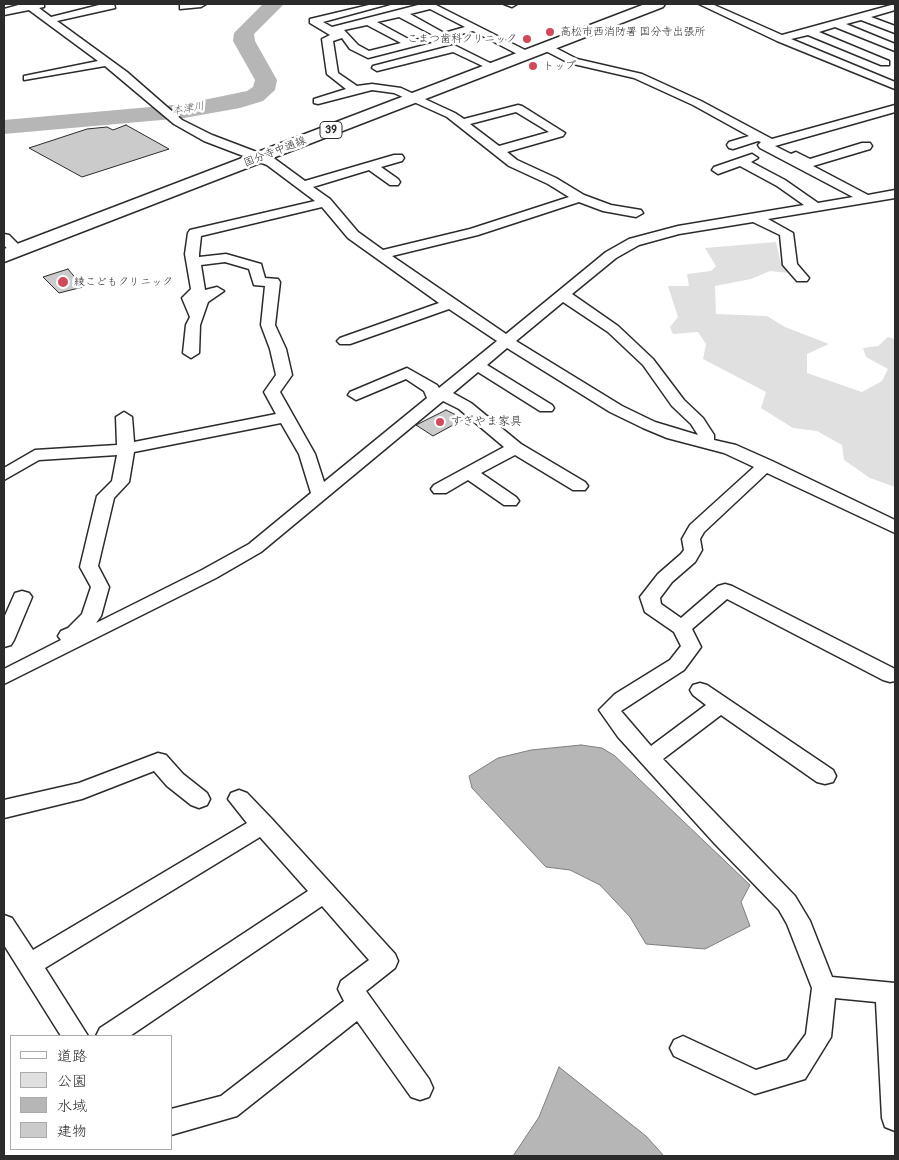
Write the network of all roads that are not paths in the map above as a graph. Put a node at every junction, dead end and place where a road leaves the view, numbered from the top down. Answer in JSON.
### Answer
{"nodes":[{"id":1,"x":43,"y":4,"type":"edge"},
{"id":2,"x":108,"y":4,"type":"edge"},
{"id":3,"x":201,"y":4,"type":"edge"},
{"id":4,"x":384,"y":4,"type":"edge"},
{"id":5,"x":658,"y":4,"type":"edge"},
{"id":6,"x":704,"y":4,"type":"edge"},
{"id":7,"x":29,"y":5,"type":"edge"},
{"id":8,"x":429,"y":5,"type":"edge"},
{"id":9,"x":730,"y":6,"type":"dead end"},
{"id":10,"x":184,"y":7,"type":"dead end"},
{"id":11,"x":716,"y":9,"type":"junction"},
{"id":12,"x":893,"y":9,"type":"edge"},
{"id":13,"x":4,"y":12,"type":"edge"},
{"id":14,"x":400,"y":14,"type":"junction"},
{"id":15,"x":860,"y":16,"type":"junction"},
{"id":16,"x":49,"y":20,"type":"junction"},
{"id":17,"x":368,"y":21,"type":"junction"},
{"id":18,"x":834,"y":23,"type":"junction"},
{"id":19,"x":474,"y":28,"type":"junction"},
{"id":20,"x":895,"y":30,"type":"edge"},
{"id":21,"x":809,"y":31,"type":"junction"},
{"id":22,"x":442,"y":36,"type":"junction"},
{"id":23,"x":781,"y":39,"type":"junction"},
{"id":24,"x":410,"y":44,"type":"junction"},
{"id":25,"x":546,"y":48,"type":"junction"},
{"id":26,"x":895,"y":48,"type":"edge"},
{"id":27,"x":527,"y":55,"type":"junction"},
{"id":28,"x":890,"y":61,"type":"edge"},
{"id":29,"x":107,"y":62,"type":"junction"},
{"id":30,"x":33,"y":65,"type":"dead end"},
{"id":31,"x":493,"y":67,"type":"junction"},
{"id":32,"x":377,"y":68,"type":"dead end"},
{"id":33,"x":859,"y":71,"type":"junction"},
{"id":34,"x":43,"y":75,"type":"junction"},
{"id":35,"x":28,"y":78,"type":"dead end"},
{"id":36,"x":895,"y":86,"type":"edge"},
{"id":37,"x":355,"y":90,"type":"junction"},
{"id":38,"x":413,"y":99,"type":"junction"},
{"id":39,"x":318,"y":100,"type":"dead end"},
{"id":40,"x":895,"y":108,"type":"edge"},
{"id":41,"x":462,"y":123,"type":"junction"},
{"id":42,"x":758,"y":137,"type":"junction"},
{"id":43,"x":733,"y":144,"type":"dead end"},
{"id":44,"x":866,"y":146,"type":"dead end"},
{"id":45,"x":773,"y":147,"type":"junction"},
{"id":46,"x":497,"y":151,"type":"junction"},
{"id":47,"x":261,"y":158,"type":"junction"},
{"id":48,"x":398,"y":158,"type":"dead end"},
{"id":49,"x":741,"y":162,"type":"junction"},
{"id":50,"x":371,"y":166,"type":"junction"},
{"id":51,"x":718,"y":170,"type":"dead end"},
{"id":52,"x":394,"y":182,"type":"dead end"},
{"id":53,"x":303,"y":186,"type":"junction"},
{"id":54,"x":895,"y":194,"type":"edge"},
{"id":55,"x":579,"y":198,"type":"junction"},
{"id":56,"x":867,"y":199,"type":"junction"},
{"id":57,"x":326,"y":202,"type":"junction"},
{"id":58,"x":815,"y":207,"type":"junction"},
{"id":59,"x":636,"y":212,"type":"dead end"},
{"id":60,"x":754,"y":217,"type":"junction"},
{"id":61,"x":4,"y":238,"type":"edge"},
{"id":62,"x":10,"y":253,"type":"edge"},
{"id":63,"x":381,"y":254,"type":"junction"},
{"id":64,"x":193,"y":262,"type":"junction"},
{"id":65,"x":802,"y":278,"type":"dead end"},
{"id":66,"x":217,"y":291,"type":"dead end"},
{"id":67,"x":562,"y":295,"type":"junction"},
{"id":68,"x":450,"y":304,"type":"junction"},
{"id":69,"x":197,"y":317,"type":"junction"},
{"id":70,"x":345,"y":340,"type":"dead end"},
{"id":71,"x":506,"y":341,"type":"junction"},
{"id":72,"x":191,"y":353,"type":"dead end"},
{"id":73,"x":477,"y":365,"type":"junction"},
{"id":74,"x":356,"y":395,"type":"dead end"},
{"id":75,"x":439,"y":397,"type":"junction"},
{"id":76,"x":546,"y":408,"type":"dead end"},
{"id":77,"x":124,"y":417,"type":"dead end"},
{"id":78,"x":285,"y":417,"type":"junction"},
{"id":79,"x":705,"y":442,"type":"junction"},
{"id":80,"x":516,"y":448,"type":"junction"},
{"id":81,"x":126,"y":449,"type":"junction"},
{"id":82,"x":766,"y":465,"type":"junction"},
{"id":83,"x":469,"y":473,"type":"junction"},
{"id":84,"x":4,"y":475,"type":"edge"},
{"id":85,"x":579,"y":486,"type":"dead end"},
{"id":86,"x":440,"y":489,"type":"dead end"},
{"id":87,"x":320,"y":495,"type":"junction"},
{"id":88,"x":510,"y":500,"type":"dead end"},
{"id":89,"x":895,"y":527,"type":"edge"},
{"id":90,"x":22,"y":597,"type":"dead end"},
{"id":91,"x":682,"y":628,"type":"junction"},
{"id":92,"x":4,"y":640,"type":"edge"},
{"id":93,"x":30,"y":663,"type":"junction"},
{"id":94,"x":890,"y":675,"type":"dead end"},
{"id":95,"x":4,"y":677,"type":"edge"},
{"id":96,"x":700,"y":690,"type":"dead end"},
{"id":97,"x":720,"y":705,"type":"junction"},
{"id":98,"x":650,"y":758,"type":"junction"},
{"id":99,"x":825,"y":776,"type":"dead end"},
{"id":100,"x":199,"y":799,"type":"dead end"},
{"id":101,"x":239,"y":799,"type":"dead end"},
{"id":102,"x":4,"y":809,"type":"edge"},
{"id":103,"x":263,"y":824,"type":"junction"},
{"id":104,"x":324,"y":892,"type":"junction"},
{"id":105,"x":4,"y":926,"type":"edge"},
{"id":106,"x":30,"y":964,"type":"junction"},
{"id":107,"x":824,"y":988,"type":"junction"},
{"id":108,"x":891,"y":993,"type":"edge"},
{"id":109,"x":360,"y":1004,"type":"junction"},
{"id":110,"x":75,"y":1035,"type":"edge"},
{"id":111,"x":110,"y":1035,"type":"edge"},
{"id":112,"x":683,"y":1048,"type":"dead end"},
{"id":113,"x":420,"y":1088,"type":"dead end"},
{"id":114,"x":895,"y":1118,"type":"edge"},
{"id":115,"x":172,"y":1122,"type":"edge"}],
"edges":[{"from":1,"to":7,"type":"street"},
{"from":2,"to":16,"type":"street"},
{"from":3,"to":10,"type":"street"},
{"from":4,"to":37,"type":"street"},
{"from":5,"to":25,"type":"main road","name":"国分寺中通線","number":"39"},
{"from":6,"to":11,"type":"street"},
{"from":7,"to":13,"type":"street"},
{"from":7,"to":16,"type":"street"},
{"from":8,"to":14,"type":"street"},
{"from":8,"to":19,"type":"street"},
{"from":9,"to":11,"type":"street"},
{"from":11,"to":23,"type":"street"},
{"from":12,"to":15,"type":"street"},
{"from":14,"to":17,"type":"street"},
{"from":14,"to":22,"type":"street"},
{"from":15,"to":18,"type":"street"},
{"from":15,"to":20,"type":"street"},
{"from":16,"to":29,"type":"street"},
{"from":17,"to":24,"type":"street"},
{"from":17,"to":24,"type":"street"},
{"from":18,"to":21,"type":"street"},
{"from":18,"to":26,"type":"street"},
{"from":19,"to":22,"type":"street"},
{"from":19,"to":27,"type":"street"},
{"from":21,"to":23,"type":"street"},
{"from":21,"to":28,"type":"street"},
{"from":22,"to":24,"type":"street"},
{"from":23,"to":33,"type":"street"},
{"from":25,"to":27,"type":"main road","name":"国分寺中通線","number":"39"},
{"from":25,"to":42,"type":"street"},
{"from":27,"to":31,"type":"main road","name":"国分寺中通線","number":"39"},
{"from":28,"to":33,"type":"street"},
{"from":29,"to":34,"type":"street"},
{"from":29,"to":47,"type":"street"},
{"from":30,"to":34,"type":"street"},
{"from":31,"to":32,"type":"street"},
{"from":31,"to":38,"type":"main road","name":"国分寺中通線","number":"39"},
{"from":33,"to":36,"type":"street"},
{"from":34,"to":35,"type":"street"},
{"from":37,"to":38,"type":"street"},
{"from":37,"to":39,"type":"street"},
{"from":38,"to":41,"type":"street"},
{"from":38,"to":47,"type":"main road","name":"国分寺中通線","number":"39"},
{"from":40,"to":45,"type":"street"},
{"from":41,"to":46,"type":"street"},
{"from":41,"to":46,"type":"street"},
{"from":42,"to":43,"type":"street"},
{"from":42,"to":45,"type":"street"},
{"from":44,"to":45,"type":"street"},
{"from":45,"to":49,"type":"street"},
{"from":45,"to":56,"type":"street"},
{"from":46,"to":55,"type":"street"},
{"from":47,"to":53,"type":"street"},
{"from":47,"to":62,"type":"main road","name":"国分寺中通線","number":"39"},
{"from":48,"to":50,"type":"street"},
{"from":49,"to":51,"type":"street"},
{"from":49,"to":58,"type":"street"},
{"from":50,"to":52,"type":"street"},
{"from":50,"to":53,"type":"street"},
{"from":53,"to":57,"type":"street"},
{"from":54,"to":56,"type":"street"},
{"from":55,"to":59,"type":"street"},
{"from":55,"to":63,"type":"street"},
{"from":56,"to":58,"type":"street"},
{"from":57,"to":63,"type":"street"},
{"from":57,"to":64,"type":"street"},
{"from":58,"to":60,"type":"street"},
{"from":60,"to":65,"type":"street"},
{"from":60,"to":67,"type":"street"},
{"from":61,"to":62,"type":"street"},
{"from":63,"to":68,"type":"street"},
{"from":64,"to":69,"type":"street"},
{"from":64,"to":78,"type":"street"},
{"from":66,"to":69,"type":"street"},
{"from":67,"to":71,"type":"street"},
{"from":67,"to":79,"type":"street"},
{"from":68,"to":70,"type":"street"},
{"from":68,"to":71,"type":"street"},
{"from":69,"to":72,"type":"street"},
{"from":71,"to":73,"type":"street"},
{"from":71,"to":79,"type":"street"},
{"from":73,"to":75,"type":"street"},
{"from":73,"to":76,"type":"street"},
{"from":74,"to":75,"type":"street"},
{"from":75,"to":80,"type":"street"},
{"from":75,"to":87,"type":"street"},
{"from":77,"to":81,"type":"street"},
{"from":78,"to":81,"type":"street"},
{"from":78,"to":87,"type":"street"},
{"from":79,"to":82,"type":"street"},
{"from":80,"to":83,"type":"street"},
{"from":80,"to":85,"type":"street"},
{"from":81,"to":84,"type":"street"},
{"from":81,"to":93,"type":"street"},
{"from":82,"to":89,"type":"street"},
{"from":82,"to":91,"type":"street"},
{"from":83,"to":86,"type":"street"},
{"from":83,"to":88,"type":"street"},
{"from":87,"to":93,"type":"street"},
{"from":90,"to":92,"type":"street"},
{"from":91,"to":94,"type":"street"},
{"from":91,"to":98,"type":"street"},
{"from":93,"to":95,"type":"street"},
{"from":96,"to":97,"type":"street"},
{"from":97,"to":98,"type":"street"},
{"from":97,"to":99,"type":"street"},
{"from":98,"to":107,"type":"street"},
{"from":100,"to":102,"type":"street"},
{"from":101,"to":103,"type":"street"},
{"from":103,"to":104,"type":"street"},
{"from":103,"to":106,"type":"street"},
{"from":104,"to":109,"type":"street"},
{"from":104,"to":111,"type":"street"},
{"from":105,"to":106,"type":"street"},
{"from":106,"to":110,"type":"street"},
{"from":107,"to":108,"type":"street"},
{"from":107,"to":112,"type":"street"},
{"from":108,"to":114,"type":"street"},
{"from":109,"to":113,"type":"street"},
{"from":109,"to":115,"type":"street"}]}
